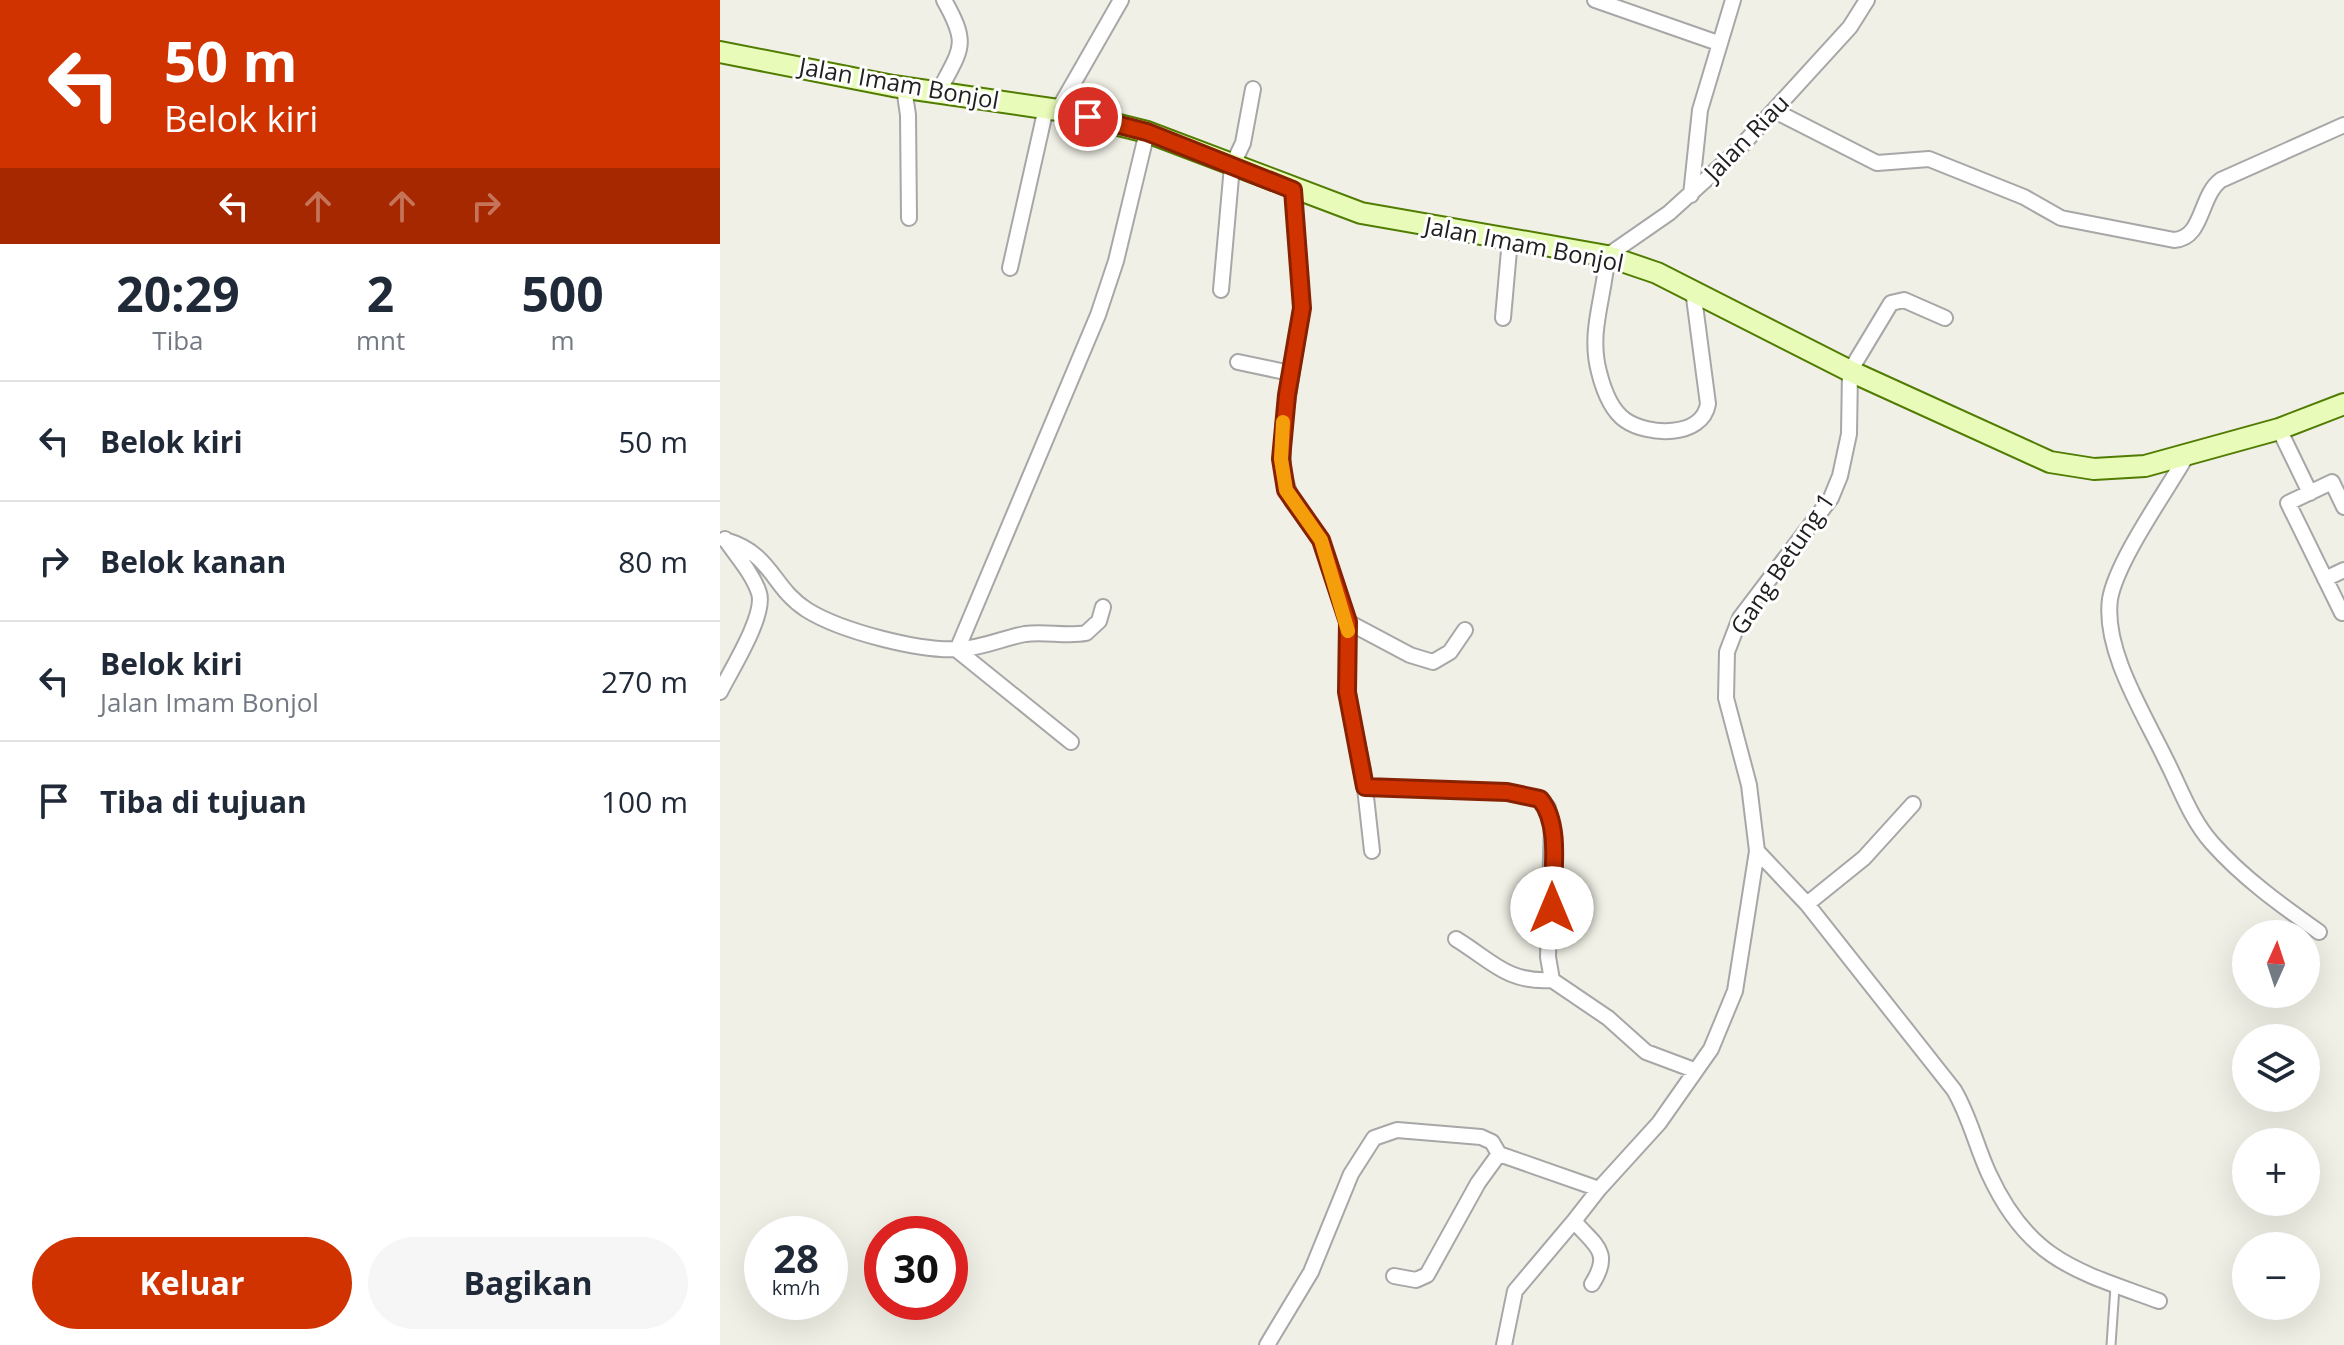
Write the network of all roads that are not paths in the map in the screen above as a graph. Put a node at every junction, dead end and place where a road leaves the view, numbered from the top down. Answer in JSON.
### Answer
{"nodes":[{"id":1,"x":944,"y":0,"type":"edge"},
{"id":2,"x":1121,"y":0,"type":"edge"},
{"id":3,"x":1595,"y":0,"type":"edge"},
{"id":4,"x":1733,"y":0,"type":"edge"},
{"id":5,"x":1867,"y":0,"type":"edge"},
{"id":6,"x":1718,"y":43,"type":"junction"},
{"id":7,"x":720,"y":52,"type":"edge"},
{"id":8,"x":904,"y":88,"type":"junction"},
{"id":9,"x":1253,"y":89,"type":"dead end"},
{"id":10,"x":938,"y":93,"type":"junction"},
{"id":11,"x":1052,"y":109,"type":"junction"},
{"id":12,"x":1775,"y":111,"type":"junction"},
{"id":13,"x":2344,"y":125,"type":"edge"},
{"id":14,"x":1147,"y":132,"type":"junction"},
{"id":15,"x":1232,"y":166,"type":"junction"},
{"id":16,"x":1293,"y":190,"type":"junction"},
{"id":17,"x":1691,"y":195,"type":"junction"},
{"id":18,"x":909,"y":218,"type":"dead end"},
{"id":19,"x":1510,"y":239,"type":"junction"},
{"id":20,"x":1607,"y":256,"type":"junction"},
{"id":21,"x":1010,"y":268,"type":"dead end"},
{"id":22,"x":1221,"y":290,"type":"dead end"},
{"id":23,"x":1693,"y":290,"type":"junction"},
{"id":24,"x":1503,"y":318,"type":"dead end"},
{"id":25,"x":1945,"y":318,"type":"dead end"},
{"id":26,"x":1238,"y":362,"type":"dead end"},
{"id":27,"x":1850,"y":371,"type":"junction"},
{"id":28,"x":1290,"y":373,"type":"junction"},
{"id":29,"x":2344,"y":404,"type":"edge"},
{"id":30,"x":2279,"y":429,"type":"junction"},
{"id":31,"x":2187,"y":455,"type":"junction"},
{"id":32,"x":2310,"y":493,"type":"junction"},
{"id":33,"x":2344,"y":507,"type":"edge"},
{"id":34,"x":723,"y":536,"type":"edge"},
{"id":35,"x":2344,"y":570,"type":"edge"},
{"id":36,"x":2325,"y":579,"type":"junction"},
{"id":37,"x":1103,"y":607,"type":"dead end"},
{"id":38,"x":2342,"y":613,"type":"dead end"},
{"id":39,"x":1348,"y":622,"type":"junction"},
{"id":40,"x":1465,"y":630,"type":"dead end"},
{"id":41,"x":957,"y":650,"type":"junction"},
{"id":42,"x":720,"y":692,"type":"edge"},
{"id":43,"x":1071,"y":742,"type":"dead end"},
{"id":44,"x":1365,"y":787,"type":"junction"},
{"id":45,"x":1913,"y":804,"type":"dead end"},
{"id":46,"x":1372,"y":851,"type":"dead end"},
{"id":47,"x":1757,"y":851,"type":"junction"},
{"id":48,"x":1807,"y":904,"type":"junction"},
{"id":49,"x":2303,"y":920,"type":"edge"},
{"id":50,"x":1456,"y":939,"type":"dead end"},
{"id":51,"x":1552,"y":980,"type":"junction"},
{"id":52,"x":1694,"y":1070,"type":"junction"},
{"id":53,"x":1499,"y":1154,"type":"junction"},
{"id":54,"x":1599,"y":1189,"type":"junction"},
{"id":55,"x":1574,"y":1221,"type":"junction"},
{"id":56,"x":1394,"y":1276,"type":"dead end"},
{"id":57,"x":1592,"y":1284,"type":"dead end"},
{"id":58,"x":2115,"y":1287,"type":"junction"},
{"id":59,"x":2159,"y":1301,"type":"dead end"},
{"id":60,"x":1267,"y":1345,"type":"edge"},
{"id":61,"x":1504,"y":1345,"type":"edge"},
{"id":62,"x":2111,"y":1345,"type":"edge"}],
"edges":[{"from":1,"to":10,"type":"street"},
{"from":2,"to":11,"type":"street"},
{"from":3,"to":6,"type":"street"},
{"from":4,"to":6,"type":"street"},
{"from":5,"to":12,"type":"street","name":"Jalan Riau"},
{"from":6,"to":17,"type":"street"},
{"from":7,"to":8,"type":"main road","name":"Jalan Imam Bonjol"},
{"from":8,"to":10,"type":"main road","name":"Jalan Imam Bonjol"},
{"from":8,"to":18,"type":"street"},
{"from":9,"to":15,"type":"street"},
{"from":10,"to":11,"type":"main road","name":"Jalan Imam Bonjol"},
{"from":11,"to":14,"type":"main road","name":"Jalan Imam Bonjol"},
{"from":11,"to":21,"type":"street"},
{"from":12,"to":13,"type":"street"},
{"from":12,"to":17,"type":"street","name":"Jalan Riau"},
{"from":14,"to":15,"type":"main road","name":"Jalan Imam Bonjol"},
{"from":14,"to":41,"type":"street"},
{"from":15,"to":16,"type":"main road","name":"Jalan Imam Bonjol"},
{"from":15,"to":22,"type":"street"},
{"from":16,"to":19,"type":"main road","name":"Jalan Imam Bonjol"},
{"from":16,"to":28,"type":"street"},
{"from":17,"to":20,"type":"street","name":"Jalan Riau"},
{"from":19,"to":20,"type":"main road","name":"Jalan Imam Bonjol"},
{"from":19,"to":24,"type":"street"},
{"from":20,"to":23,"type":"main road","name":"Jalan Imam Bonjol"},
{"from":20,"to":23,"type":"street"},
{"from":23,"to":27,"type":"main road","name":"Jalan Imam Bonjol"},
{"from":25,"to":27,"type":"street"},
{"from":26,"to":28,"type":"street"},
{"from":27,"to":31,"type":"main road","name":"Jalan Imam Bonjol"},
{"from":27,"to":47,"type":"street","name":"Gang Betung 1"},
{"from":28,"to":39,"type":"street"},
{"from":29,"to":30,"type":"main road","name":"Jalan Imam Bonjol"},
{"from":30,"to":31,"type":"main road","name":"Jalan Imam Bonjol"},
{"from":30,"to":32,"type":"street"},
{"from":31,"to":49,"type":"street"},
{"from":32,"to":33,"type":"street"},
{"from":32,"to":36,"type":"street"},
{"from":34,"to":41,"type":"street"},
{"from":34,"to":42,"type":"street"},
{"from":35,"to":36,"type":"street"},
{"from":36,"to":38,"type":"street"},
{"from":37,"to":41,"type":"street"},
{"from":39,"to":40,"type":"street"},
{"from":39,"to":44,"type":"street"},
{"from":41,"to":43,"type":"street"},
{"from":44,"to":46,"type":"street"},
{"from":44,"to":51,"type":"street"},
{"from":45,"to":48,"type":"street"},
{"from":47,"to":48,"type":"street"},
{"from":47,"to":52,"type":"street","name":"Gang Betung 1"},
{"from":48,"to":58,"type":"street"},
{"from":50,"to":51,"type":"street"},
{"from":51,"to":52,"type":"street"},
{"from":52,"to":54,"type":"street","name":"Gang Betung 1"},
{"from":53,"to":54,"type":"street"},
{"from":53,"to":56,"type":"street"},
{"from":53,"to":60,"type":"street"},
{"from":54,"to":55,"type":"street","name":"Gang Betung 1"},
{"from":55,"to":57,"type":"street"},
{"from":55,"to":61,"type":"street","name":"Gang Betung 1"},
{"from":58,"to":59,"type":"street"},
{"from":58,"to":62,"type":"lane"}]}
